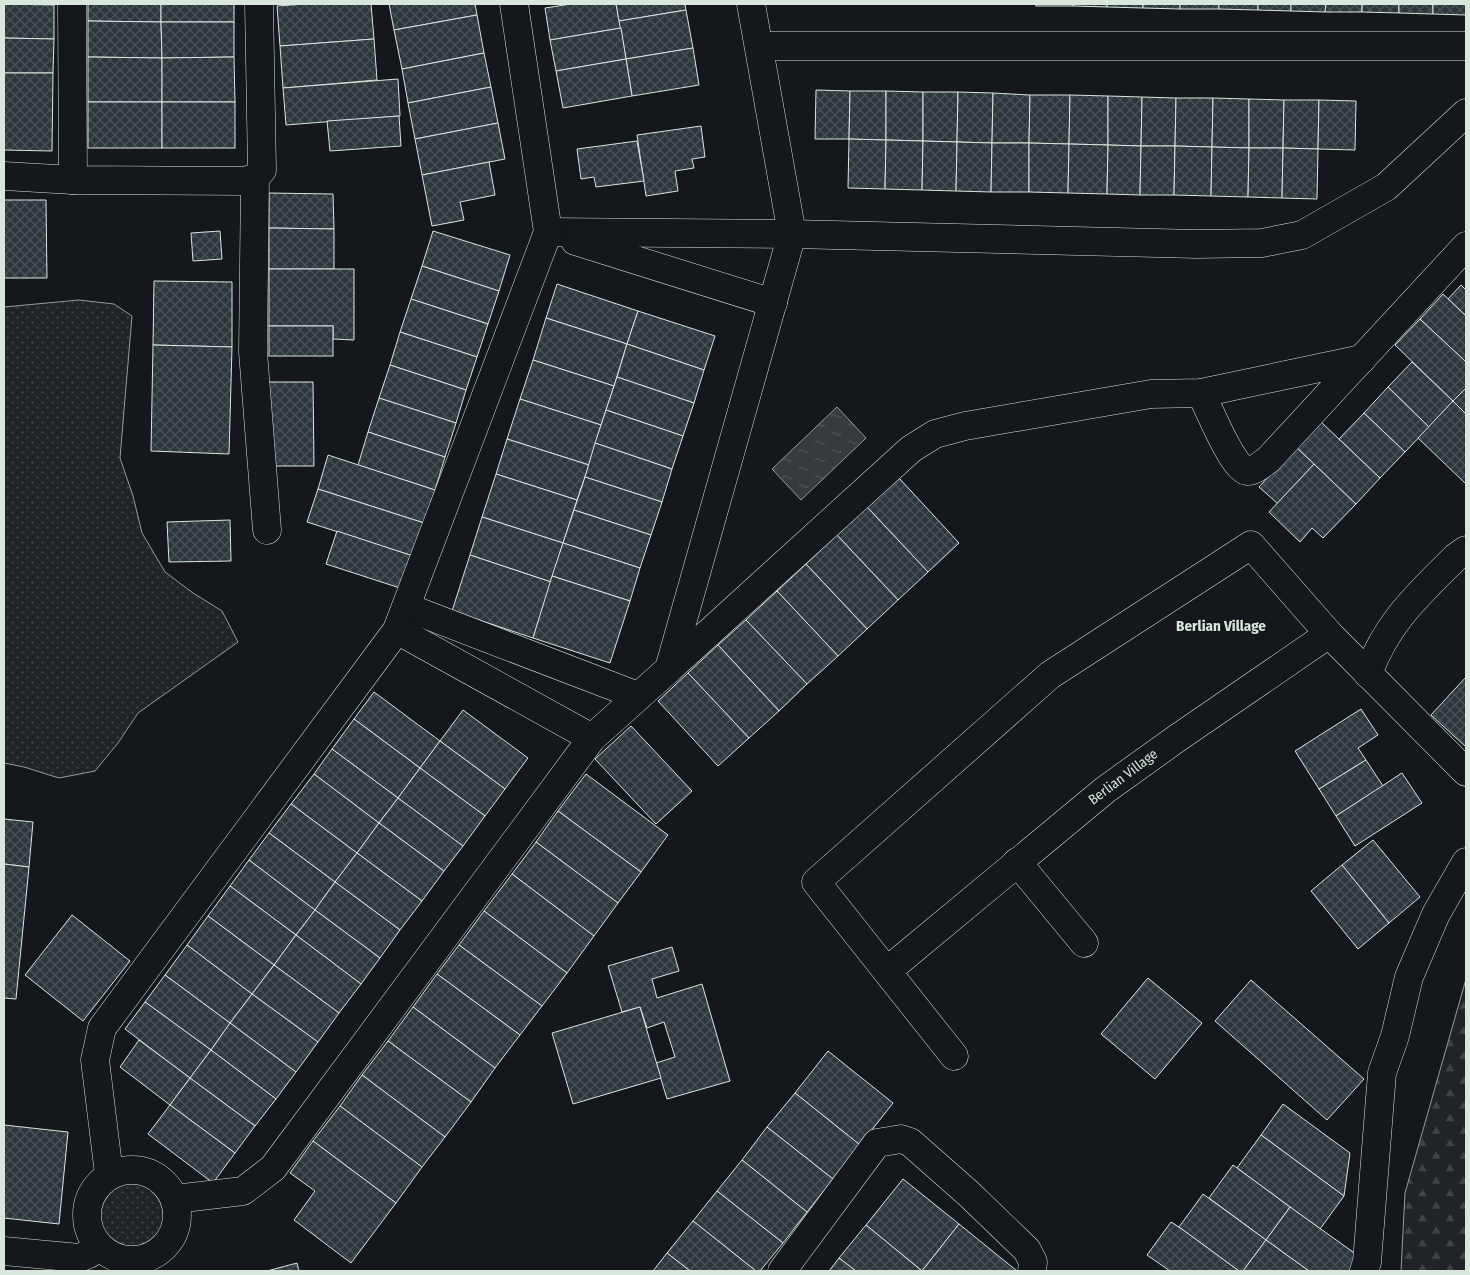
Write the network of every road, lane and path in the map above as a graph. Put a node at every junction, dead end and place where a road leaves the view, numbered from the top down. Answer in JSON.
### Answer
{"nodes":[{"id":1,"x":72,"y":4,"type":"edge"},
{"id":2,"x":259,"y":4,"type":"edge"},
{"id":3,"x":514,"y":4,"type":"edge"},
{"id":4,"x":751,"y":4,"type":"edge"},
{"id":5,"x":759,"y":46,"type":"junction"},
{"id":6,"x":1466,"y":46,"type":"edge"},
{"id":7,"x":1466,"y":112,"type":"edge"},
{"id":8,"x":4,"y":176,"type":"edge"},
{"id":9,"x":255,"y":178,"type":"junction"},
{"id":10,"x":74,"y":180,"type":"junction"},
{"id":11,"x":548,"y":232,"type":"junction"},
{"id":12,"x":792,"y":234,"type":"junction"},
{"id":13,"x":1466,"y":246,"type":"edge"},
{"id":14,"x":773,"y":303,"type":"junction"},
{"id":15,"x":1362,"y":359,"type":"junction"},
{"id":16,"x":1201,"y":394,"type":"junction"},
{"id":17,"x":267,"y":530,"type":"dead end"},
{"id":18,"x":1466,"y":550,"type":"edge"},
{"id":19,"x":402,"y":618,"type":"junction"},
{"id":20,"x":1330,"y":634,"type":"junction"},
{"id":21,"x":669,"y":669,"type":"junction"},
{"id":22,"x":1368,"y":674,"type":"junction"},
{"id":23,"x":638,"y":696,"type":"junction"},
{"id":24,"x":592,"y":738,"type":"junction"},
{"id":25,"x":1466,"y":772,"type":"edge"},
{"id":26,"x":1017,"y":862,"type":"junction"},
{"id":27,"x":1466,"y":862,"type":"edge"},
{"id":28,"x":1084,"y":943,"type":"dead end"},
{"id":29,"x":887,"y":971,"type":"junction"},
{"id":30,"x":954,"y":1056,"type":"dead end"},
{"id":31,"x":109,"y":1174,"type":"junction"},
{"id":32,"x":175,"y":1199,"type":"junction"},
{"id":33,"x":98,"y":1247,"type":"junction"},
{"id":34,"x":4,"y":1251,"type":"edge"},
{"id":35,"x":782,"y":1271,"type":"edge"},
{"id":36,"x":1032,"y":1271,"type":"edge"},
{"id":37,"x":1364,"y":1271,"type":"edge"}],
"edges":[{"from":1,"to":10,"type":"street"},
{"from":2,"to":9,"type":"street"},
{"from":3,"to":11,"type":"street"},
{"from":4,"to":5,"type":"street"},
{"from":5,"to":6,"type":"street"},
{"from":5,"to":12,"type":"street"},
{"from":7,"to":12,"type":"street"},
{"from":8,"to":10,"type":"street"},
{"from":9,"to":10,"type":"street"},
{"from":9,"to":17,"type":"street"},
{"from":11,"to":12,"type":"street"},
{"from":11,"to":14,"type":"street"},
{"from":11,"to":19,"type":"street"},
{"from":12,"to":14,"type":"street"},
{"from":13,"to":15,"type":"street"},
{"from":14,"to":21,"type":"street"},
{"from":15,"to":16,"type":"street"},
{"from":15,"to":16,"type":"street"},
{"from":16,"to":21,"type":"street"},
{"from":18,"to":22,"type":"street"},
{"from":19,"to":23,"type":"street"},
{"from":19,"to":24,"type":"street"},
{"from":19,"to":31,"type":"street"},
{"from":20,"to":22,"type":"street"},
{"from":20,"to":26,"type":"street","name":"Berlian Village"},
{"from":20,"to":29,"type":"street"},
{"from":21,"to":23,"type":"street"},
{"from":22,"to":25,"type":"street"},
{"from":23,"to":24,"type":"street"},
{"from":24,"to":32,"type":"street"},
{"from":26,"to":28,"type":"street"},
{"from":26,"to":29,"type":"street","name":"Berlian Village"},
{"from":27,"to":37,"type":"street"},
{"from":29,"to":30,"type":"street"},
{"from":31,"to":32,"type":"street"},
{"from":31,"to":33,"type":"street"},
{"from":32,"to":33,"type":"street"},
{"from":33,"to":34,"type":"street"},
{"from":35,"to":36,"type":"street"}]}
